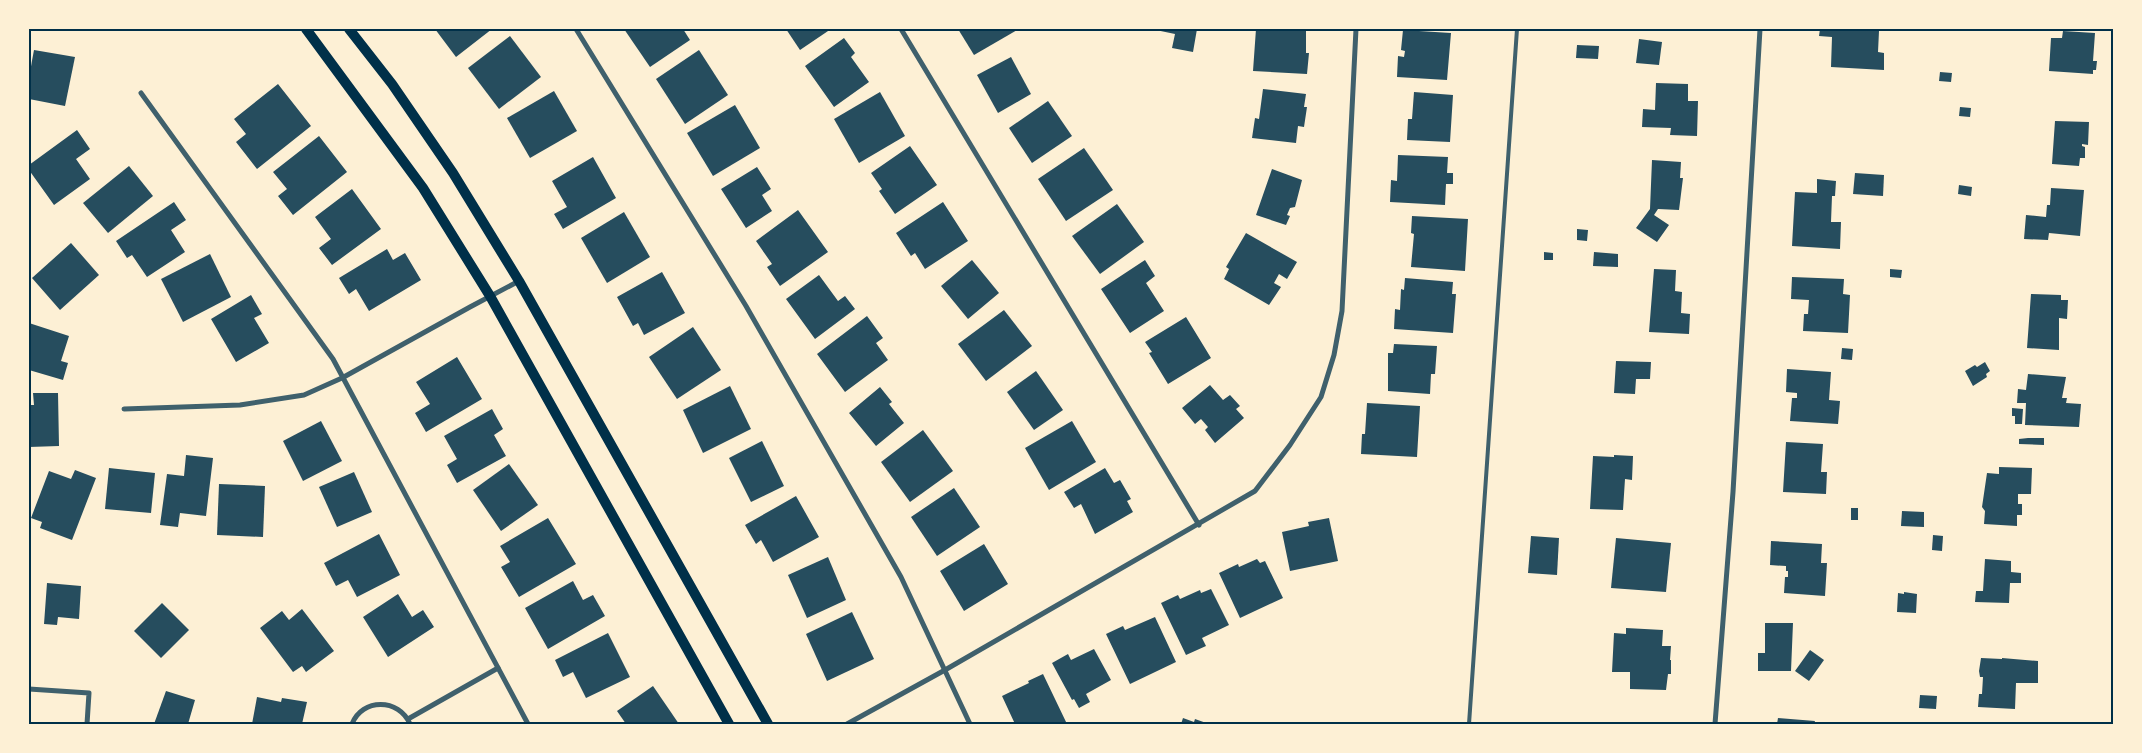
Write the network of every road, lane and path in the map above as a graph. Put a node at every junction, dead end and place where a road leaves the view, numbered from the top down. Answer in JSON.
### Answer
{"nodes":[{"id":1,"x":306,"y":29,"type":"edge"},
{"id":2,"x":349,"y":29,"type":"edge"},
{"id":3,"x":576,"y":29,"type":"edge"},
{"id":4,"x":900,"y":29,"type":"edge"},
{"id":5,"x":1356,"y":29,"type":"edge"},
{"id":6,"x":1517,"y":29,"type":"edge"},
{"id":7,"x":1760,"y":29,"type":"edge"},
{"id":8,"x":140,"y":94,"type":"dead end"},
{"id":9,"x":519,"y":281,"type":"junction"},
{"id":10,"x":490,"y":296,"type":"junction"},
{"id":11,"x":342,"y":378,"type":"junction"},
{"id":12,"x":124,"y":409,"type":"dead end"},
{"id":13,"x":1199,"y":525,"type":"junction"},
{"id":14,"x":498,"y":668,"type":"junction"},
{"id":15,"x":945,"y":670,"type":"junction"},
{"id":16,"x":29,"y":689,"type":"edge"},
{"id":17,"x":409,"y":722,"type":"edge"},
{"id":18,"x":87,"y":724,"type":"edge"},
{"id":19,"x":352,"y":724,"type":"edge"},
{"id":20,"x":528,"y":724,"type":"edge"},
{"id":21,"x":728,"y":724,"type":"edge"},
{"id":22,"x":768,"y":724,"type":"edge"},
{"id":23,"x":847,"y":724,"type":"edge"},
{"id":24,"x":970,"y":724,"type":"edge"},
{"id":25,"x":1468,"y":724,"type":"edge"},
{"id":26,"x":1715,"y":724,"type":"edge"}],
"edges":[{"from":1,"to":10,"type":"main road"},
{"from":2,"to":9,"type":"main road"},
{"from":3,"to":15,"type":"street"},
{"from":4,"to":13,"type":"street"},
{"from":5,"to":13,"type":"street"},
{"from":6,"to":25,"type":"lane"},
{"from":7,"to":26,"type":"street"},
{"from":8,"to":11,"type":"street"},
{"from":9,"to":10,"type":"street"},
{"from":9,"to":22,"type":"main road"},
{"from":10,"to":11,"type":"street"},
{"from":10,"to":21,"type":"main road"},
{"from":11,"to":12,"type":"street"},
{"from":11,"to":14,"type":"street"},
{"from":13,"to":15,"type":"street"},
{"from":14,"to":17,"type":"street"},
{"from":14,"to":20,"type":"street"},
{"from":15,"to":23,"type":"street"},
{"from":15,"to":24,"type":"street"},
{"from":16,"to":18,"type":"street"},
{"from":17,"to":19,"type":"street"}]}
